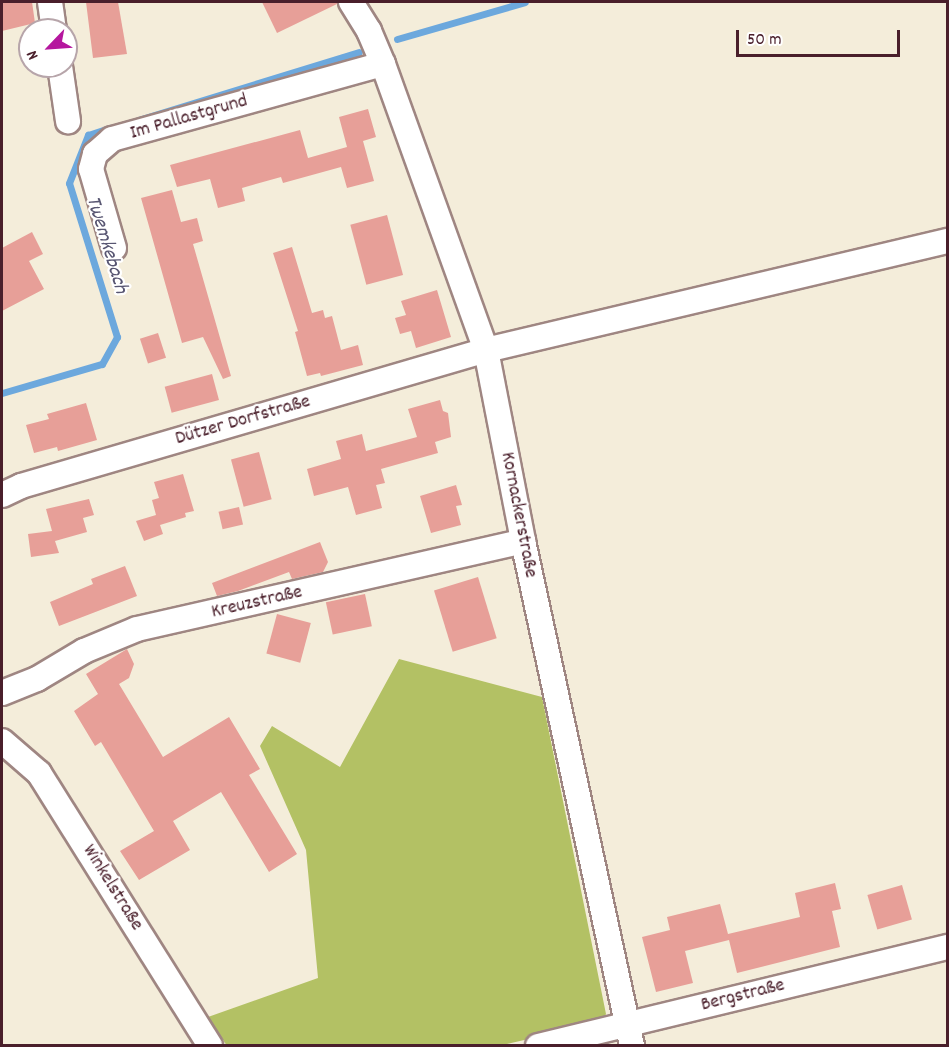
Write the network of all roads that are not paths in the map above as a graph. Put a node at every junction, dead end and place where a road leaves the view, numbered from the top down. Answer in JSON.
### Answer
{"nodes":[{"id":1,"x":50,"y":2,"type":"edge"},
{"id":2,"x":351,"y":2,"type":"edge"},
{"id":3,"x":52,"y":18,"type":"edge"},
{"id":4,"x":383,"y":64,"type":"junction"},
{"id":5,"x":62,"y":78,"type":"edge"},
{"id":6,"x":68,"y":121,"type":"dead end"},
{"id":7,"x":948,"y":242,"type":"edge"},
{"id":8,"x":114,"y":248,"type":"dead end"},
{"id":9,"x":486,"y":350,"type":"junction"},
{"id":10,"x":2,"y":495,"type":"edge"},
{"id":11,"x":523,"y":541,"type":"junction"},
{"id":12,"x":2,"y":693,"type":"edge"},
{"id":13,"x":2,"y":741,"type":"edge"},
{"id":14,"x":948,"y":947,"type":"edge"},
{"id":15,"x":629,"y":1035,"type":"edge"},
{"id":16,"x":210,"y":1046,"type":"edge"},
{"id":17,"x":538,"y":1046,"type":"edge"}],
"edges":[{"from":1,"to":3,"type":"street"},
{"from":2,"to":4,"type":"street","name":"Kornackerstraße"},
{"from":4,"to":8,"type":"street","name":"Im Pallastgrund"},
{"from":4,"to":9,"type":"street","name":"Kornackerstraße"},
{"from":5,"to":6,"type":"street"},
{"from":7,"to":9,"type":"street","name":"Dützer Dorfstraße"},
{"from":9,"to":10,"type":"street","name":"Dützer Dorfstraße"},
{"from":9,"to":11,"type":"street","name":"Kornackerstraße"},
{"from":11,"to":12,"type":"street","name":"Kreuzstraße"},
{"from":11,"to":15,"type":"street","name":"Kornackerstraße"},
{"from":13,"to":16,"type":"street","name":"Winkelstraße"},
{"from":14,"to":15,"type":"street","name":"Bergstraße"},
{"from":15,"to":17,"type":"street","name":"Bergstraße"}]}
